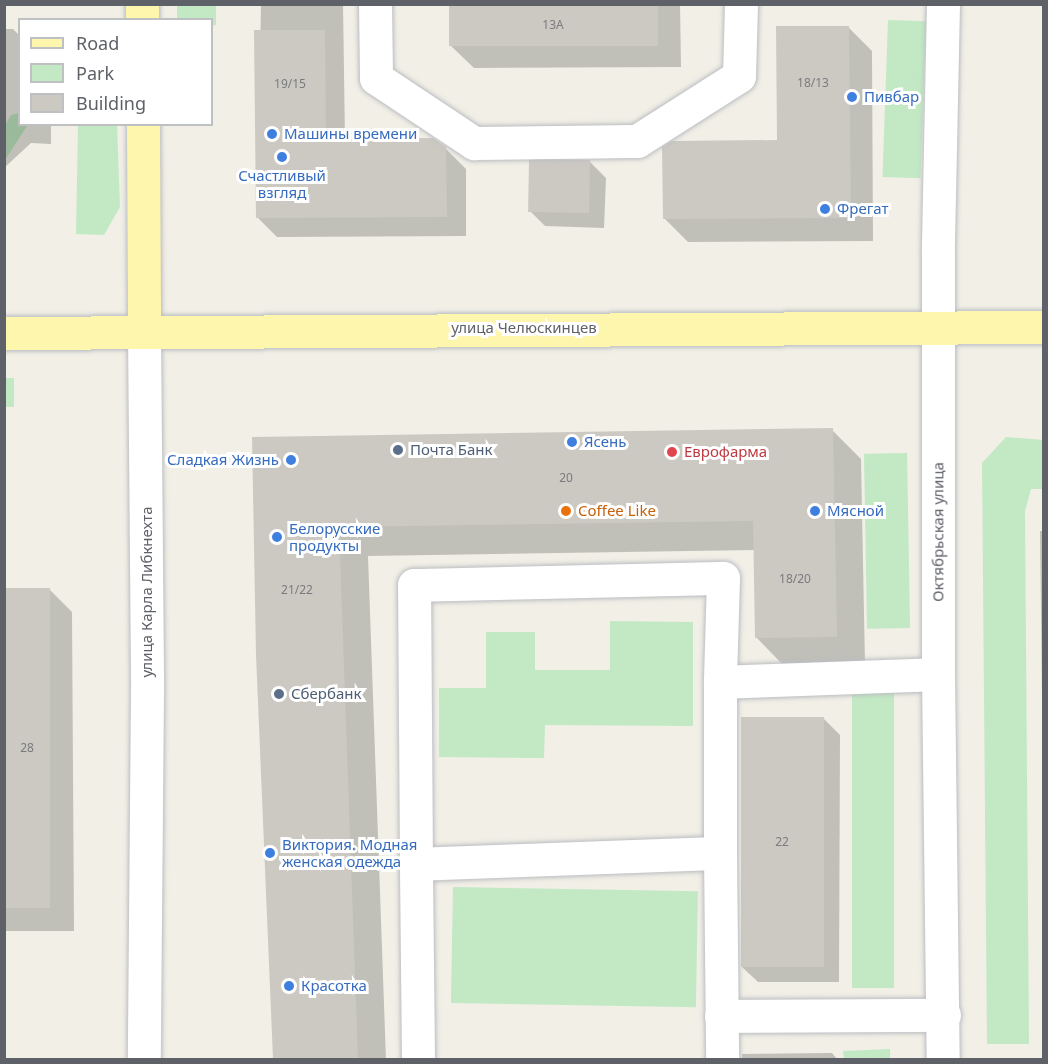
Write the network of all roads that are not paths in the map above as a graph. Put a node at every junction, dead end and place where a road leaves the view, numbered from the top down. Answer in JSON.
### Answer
{"nodes":[{"id":1,"x":375,"y":4,"type":"edge"},
{"id":2,"x":741,"y":4,"type":"edge"},
{"id":3,"x":928,"y":4,"type":"edge"},
{"id":4,"x":943,"y":5,"type":"edge"},
{"id":5,"x":143,"y":126,"type":"edge"},
{"id":6,"x":938,"y":327,"type":"junction"},
{"id":7,"x":1044,"y":327,"type":"edge"},
{"id":8,"x":144,"y":331,"type":"junction"},
{"id":9,"x":4,"y":333,"type":"edge"},
{"id":10,"x":938,"y":674,"type":"junction"},
{"id":11,"x":720,"y":682,"type":"junction"},
{"id":12,"x":720,"y":853,"type":"junction"},
{"id":13,"x":416,"y":864,"type":"junction"},
{"id":14,"x":944,"y":1015,"type":"junction"},
{"id":15,"x":721,"y":1016,"type":"junction"},
{"id":16,"x":144,"y":1059,"type":"edge"},
{"id":17,"x":418,"y":1059,"type":"edge"},
{"id":18,"x":722,"y":1059,"type":"edge"},
{"id":19,"x":943,"y":1059,"type":"edge"}],
"edges":[{"from":1,"to":2,"type":"street"},
{"from":3,"to":4,"type":"street"},
{"from":4,"to":6,"type":"street","name":"Октябрьская улица"},
{"from":5,"to":8,"type":"main road","name":"улица Карла Либкнехта"},
{"from":6,"to":7,"type":"main road","name":"улица Челюскинцев"},
{"from":6,"to":8,"type":"main road","name":"улица Челюскинцев"},
{"from":6,"to":10,"type":"street","name":"Октябрьская улица"},
{"from":8,"to":9,"type":"main road","name":"улица Челюскинцев"},
{"from":8,"to":16,"type":"street","name":"улица Карла Либкнехта"},
{"from":10,"to":11,"type":"street"},
{"from":10,"to":14,"type":"street","name":"Октябрьская улица"},
{"from":11,"to":12,"type":"street"},
{"from":11,"to":13,"type":"street"},
{"from":12,"to":13,"type":"street"},
{"from":12,"to":15,"type":"street"},
{"from":13,"to":17,"type":"street"},
{"from":14,"to":15,"type":"street"},
{"from":14,"to":19,"type":"street","name":"Октябрьская улица"},
{"from":15,"to":18,"type":"street"}]}
